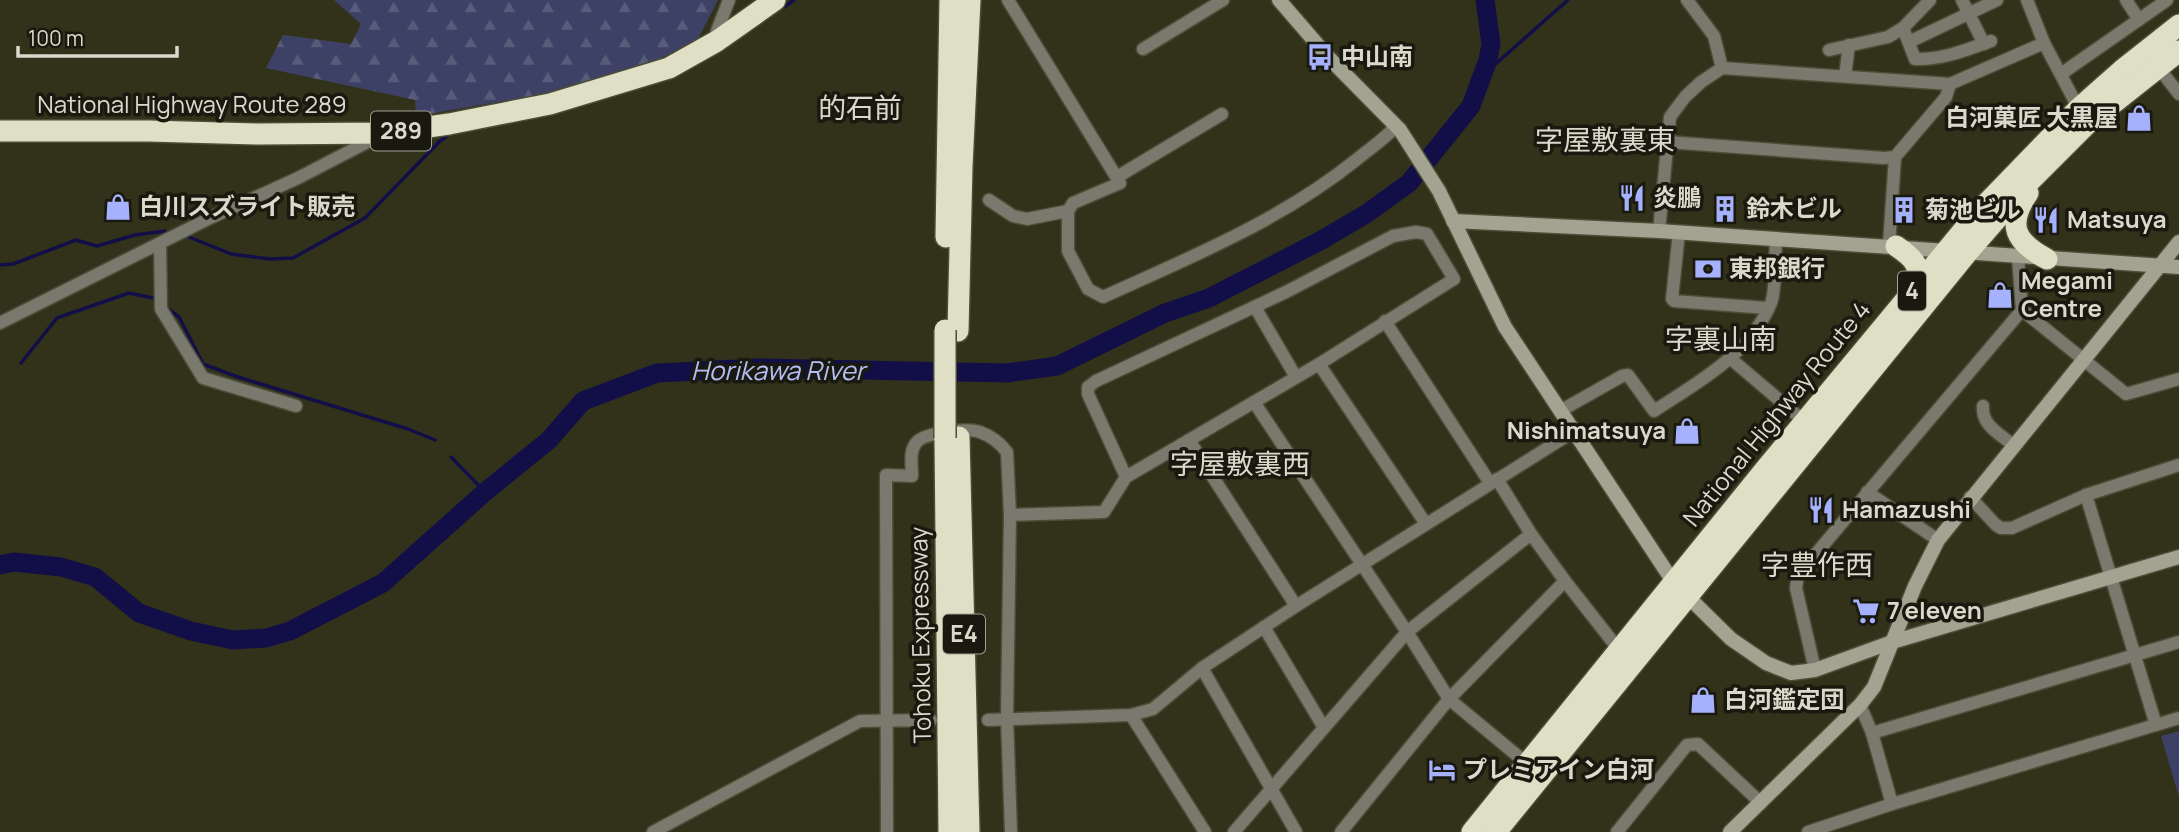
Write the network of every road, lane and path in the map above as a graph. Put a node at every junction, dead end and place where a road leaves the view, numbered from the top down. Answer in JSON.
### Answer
{"nodes":[{"id":1,"x":729,"y":0,"type":"edge"},
{"id":2,"x":775,"y":0,"type":"edge"},
{"id":3,"x":950,"y":0,"type":"edge"},
{"id":4,"x":970,"y":0,"type":"edge"},
{"id":5,"x":1008,"y":0,"type":"edge"},
{"id":6,"x":1223,"y":0,"type":"edge"},
{"id":7,"x":1279,"y":0,"type":"edge"},
{"id":8,"x":1687,"y":0,"type":"edge"},
{"id":9,"x":1930,"y":0,"type":"edge"},
{"id":10,"x":1962,"y":0,"type":"edge"},
{"id":11,"x":1997,"y":0,"type":"edge"},
{"id":12,"x":2027,"y":0,"type":"edge"},
{"id":13,"x":2126,"y":0,"type":"edge"},
{"id":14,"x":2167,"y":0,"type":"edge"},
{"id":15,"x":1969,"y":14,"type":"junction"},
{"id":16,"x":2139,"y":20,"type":"junction"},
{"id":17,"x":2179,"y":25,"type":"edge"},
{"id":18,"x":1903,"y":28,"type":"junction"},
{"id":19,"x":717,"y":41,"type":"junction"},
{"id":20,"x":1909,"y":42,"type":"junction"},
{"id":21,"x":2044,"y":43,"type":"junction"},
{"id":22,"x":1849,"y":46,"type":"junction"},
{"id":23,"x":1143,"y":49,"type":"dead end"},
{"id":24,"x":1829,"y":50,"type":"dead end"},
{"id":25,"x":2179,"y":51,"type":"edge"},
{"id":26,"x":2158,"y":66,"type":"junction"},
{"id":27,"x":1722,"y":68,"type":"junction"},
{"id":28,"x":2061,"y":74,"type":"junction"},
{"id":29,"x":1845,"y":76,"type":"junction"},
{"id":30,"x":1950,"y":84,"type":"junction"},
{"id":31,"x":2179,"y":94,"type":"edge"},
{"id":32,"x":1222,"y":114,"type":"dead end"},
{"id":33,"x":2081,"y":122,"type":"junction"},
{"id":34,"x":1399,"y":128,"type":"junction"},
{"id":35,"x":0,"y":131,"type":"edge"},
{"id":36,"x":386,"y":133,"type":"junction"},
{"id":37,"x":1667,"y":142,"type":"junction"},
{"id":38,"x":1895,"y":157,"type":"junction"},
{"id":39,"x":1117,"y":177,"type":"junction"},
{"id":40,"x":989,"y":200,"type":"dead end"},
{"id":41,"x":1068,"y":211,"type":"junction"},
{"id":42,"x":1453,"y":221,"type":"junction"},
{"id":43,"x":1659,"y":231,"type":"junction"},
{"id":44,"x":1679,"y":232,"type":"junction"},
{"id":45,"x":1776,"y":239,"type":"junction"},
{"id":46,"x":2179,"y":242,"type":"edge"},
{"id":47,"x":160,"y":244,"type":"junction"},
{"id":48,"x":1893,"y":246,"type":"junction"},
{"id":49,"x":1956,"y":252,"type":"junction"},
{"id":50,"x":2018,"y":257,"type":"junction"},
{"id":51,"x":2047,"y":259,"type":"junction"},
{"id":52,"x":2161,"y":265,"type":"junction"},
{"id":53,"x":2179,"y":267,"type":"edge"},
{"id":54,"x":1911,"y":293,"type":"junction"},
{"id":55,"x":1255,"y":307,"type":"junction"},
{"id":56,"x":1768,"y":308,"type":"junction"},
{"id":57,"x":2022,"y":310,"type":"junction"},
{"id":58,"x":1384,"y":321,"type":"junction"},
{"id":59,"x":0,"y":323,"type":"edge"},
{"id":60,"x":952,"y":331,"type":"junction"},
{"id":61,"x":1731,"y":359,"type":"junction"},
{"id":62,"x":2083,"y":361,"type":"junction"},
{"id":63,"x":1319,"y":364,"type":"junction"},
{"id":64,"x":1297,"y":377,"type":"junction"},
{"id":65,"x":2179,"y":379,"type":"edge"},
{"id":66,"x":1254,"y":402,"type":"junction"},
{"id":67,"x":296,"y":406,"type":"dead end"},
{"id":68,"x":1983,"y":407,"type":"dead end"},
{"id":69,"x":1560,"y":411,"type":"junction"},
{"id":70,"x":1805,"y":422,"type":"junction"},
{"id":71,"x":1573,"y":432,"type":"junction"},
{"id":72,"x":952,"y":437,"type":"junction"},
{"id":73,"x":1189,"y":440,"type":"junction"},
{"id":74,"x":2014,"y":445,"type":"junction"},
{"id":75,"x":2179,"y":465,"type":"edge"},
{"id":76,"x":1126,"y":477,"type":"junction"},
{"id":77,"x":1494,"y":481,"type":"junction"},
{"id":78,"x":1867,"y":492,"type":"junction"},
{"id":79,"x":2086,"y":495,"type":"junction"},
{"id":80,"x":1970,"y":497,"type":"junction"},
{"id":81,"x":1010,"y":515,"type":"junction"},
{"id":82,"x":1426,"y":524,"type":"junction"},
{"id":83,"x":1531,"y":534,"type":"junction"},
{"id":84,"x":1938,"y":540,"type":"junction"},
{"id":85,"x":2179,"y":557,"type":"edge"},
{"id":86,"x":1361,"y":565,"type":"junction"},
{"id":87,"x":2111,"y":578,"type":"junction"},
{"id":88,"x":1565,"y":581,"type":"junction"},
{"id":89,"x":1680,"y":589,"type":"junction"},
{"id":90,"x":1296,"y":606,"type":"junction"},
{"id":91,"x":1264,"y":627,"type":"junction"},
{"id":92,"x":1407,"y":632,"type":"junction"},
{"id":93,"x":1892,"y":642,"type":"junction"},
{"id":94,"x":2179,"y":642,"type":"edge"},
{"id":95,"x":2134,"y":655,"type":"junction"},
{"id":96,"x":1625,"y":657,"type":"junction"},
{"id":97,"x":1202,"y":668,"type":"junction"},
{"id":98,"x":1815,"y":670,"type":"junction"},
{"id":99,"x":1448,"y":699,"type":"junction"},
{"id":100,"x":1860,"y":705,"type":"junction"},
{"id":101,"x":1131,"y":715,"type":"junction"},
{"id":102,"x":1007,"y":718,"type":"junction"},
{"id":103,"x":2179,"y":718,"type":"edge"},
{"id":104,"x":931,"y":720,"type":"dead end"},
{"id":105,"x":988,"y":720,"type":"dead end"},
{"id":106,"x":886,"y":721,"type":"junction"},
{"id":107,"x":2156,"y":725,"type":"junction"},
{"id":108,"x":1324,"y":728,"type":"junction"},
{"id":109,"x":1872,"y":733,"type":"junction"},
{"id":110,"x":1534,"y":770,"type":"junction"},
{"id":111,"x":1272,"y":788,"type":"junction"},
{"id":112,"x":1761,"y":803,"type":"junction"},
{"id":113,"x":1892,"y":804,"type":"junction"},
{"id":114,"x":1824,"y":830,"type":"edge"},
{"id":115,"x":653,"y":832,"type":"edge"},
{"id":116,"x":887,"y":832,"type":"edge"},
{"id":117,"x":949,"y":832,"type":"edge"},
{"id":118,"x":969,"y":832,"type":"edge"},
{"id":119,"x":1011,"y":832,"type":"edge"},
{"id":120,"x":1205,"y":832,"type":"edge"},
{"id":121,"x":1234,"y":832,"type":"edge"},
{"id":122,"x":1296,"y":832,"type":"edge"},
{"id":123,"x":1341,"y":832,"type":"edge"},
{"id":124,"x":1472,"y":832,"type":"edge"},
{"id":125,"x":1496,"y":832,"type":"edge"},
{"id":126,"x":1617,"y":832,"type":"edge"},
{"id":127,"x":1730,"y":832,"type":"edge"},
{"id":128,"x":1808,"y":832,"type":"edge"}],
"edges":[{"from":1,"to":19,"type":"street"},
{"from":2,"to":19,"type":"highway","name":"National Highway Route 289","number":"289"},
{"from":3,"to":60,"type":"highway","number":"E4"},
{"from":4,"to":60,"type":"highway","number":"E4"},
{"from":5,"to":39,"type":"street"},
{"from":6,"to":23,"type":"street"},
{"from":7,"to":34,"type":"street"},
{"from":8,"to":27,"type":"street"},
{"from":9,"to":18,"type":"street"},
{"from":10,"to":15,"type":"street"},
{"from":11,"to":15,"type":"street"},
{"from":12,"to":21,"type":"street"},
{"from":13,"to":16,"type":"street"},
{"from":14,"to":16,"type":"street"},
{"from":15,"to":20,"type":"street"},
{"from":15,"to":20,"type":"street"},
{"from":16,"to":28,"type":"street"},
{"from":17,"to":33,"type":"highway","name":"National Highway Route 4","number":"4"},
{"from":18,"to":20,"type":"street"},
{"from":18,"to":22,"type":"street"},
{"from":19,"to":36,"type":"highway","name":"National Highway Route 289","number":"289"},
{"from":21,"to":28,"type":"street"},
{"from":21,"to":30,"type":"street"},
{"from":22,"to":24,"type":"street"},
{"from":22,"to":29,"type":"street"},
{"from":25,"to":26,"type":"highway","name":"National Highway Route 4","number":"4"},
{"from":26,"to":31,"type":"street"},
{"from":26,"to":33,"type":"highway","name":"National Highway Route 4","number":"4"},
{"from":27,"to":29,"type":"street"},
{"from":27,"to":37,"type":"street"},
{"from":28,"to":33,"type":"street"},
{"from":29,"to":30,"type":"street"},
{"from":30,"to":38,"type":"street"},
{"from":32,"to":39,"type":"street"},
{"from":33,"to":49,"type":"highway","name":"National Highway Route 4","number":"4"},
{"from":33,"to":51,"type":"highway"},
{"from":34,"to":41,"type":"street"},
{"from":34,"to":42,"type":"street"},
{"from":35,"to":36,"type":"highway","name":"National Highway Route 289","number":"289"},
{"from":36,"to":47,"type":"street"},
{"from":37,"to":38,"type":"street"},
{"from":37,"to":43,"type":"street"},
{"from":38,"to":48,"type":"street"},
{"from":39,"to":41,"type":"street"},
{"from":40,"to":41,"type":"street"},
{"from":42,"to":43,"type":"street"},
{"from":42,"to":69,"type":"street"},
{"from":43,"to":44,"type":"street"},
{"from":44,"to":45,"type":"street"},
{"from":44,"to":56,"type":"street"},
{"from":45,"to":48,"type":"street"},
{"from":45,"to":56,"type":"street"},
{"from":46,"to":52,"type":"street"},
{"from":47,"to":59,"type":"street"},
{"from":47,"to":67,"type":"street"},
{"from":48,"to":49,"type":"street"},
{"from":48,"to":54,"type":"highway"},
{"from":49,"to":50,"type":"street"},
{"from":49,"to":54,"type":"highway","name":"National Highway Route 4","number":"4"},
{"from":49,"to":89,"type":"highway","name":"National Highway Route 4","number":"4"},
{"from":50,"to":51,"type":"street"},
{"from":50,"to":57,"type":"street"},
{"from":51,"to":52,"type":"street"},
{"from":52,"to":53,"type":"street"},
{"from":52,"to":62,"type":"street"},
{"from":54,"to":70,"type":"highway","name":"National Highway Route 4","number":"4"},
{"from":55,"to":58,"type":"street"},
{"from":55,"to":64,"type":"street"},
{"from":55,"to":76,"type":"street"},
{"from":56,"to":61,"type":"street"},
{"from":57,"to":62,"type":"street"},
{"from":57,"to":78,"type":"street"},
{"from":58,"to":63,"type":"street"},
{"from":58,"to":77,"type":"street"},
{"from":60,"to":72,"type":"highway","number":"E4"},
{"from":61,"to":69,"type":"street"},
{"from":61,"to":70,"type":"street"},
{"from":62,"to":65,"type":"street"},
{"from":62,"to":74,"type":"street"},
{"from":63,"to":64,"type":"street"},
{"from":63,"to":82,"type":"street"},
{"from":64,"to":66,"type":"street"},
{"from":66,"to":73,"type":"street"},
{"from":66,"to":86,"type":"street"},
{"from":68,"to":74,"type":"street"},
{"from":69,"to":71,"type":"street"},
{"from":70,"to":89,"type":"highway","name":"National Highway Route 4","number":"4"},
{"from":71,"to":77,"type":"street"},
{"from":71,"to":89,"type":"street"},
{"from":72,"to":117,"type":"highway","name":"Tohoku Expressway","number":"E4"},
{"from":72,"to":118,"type":"highway","name":"Tohoku Expressway","number":"E4"},
{"from":73,"to":76,"type":"street"},
{"from":73,"to":90,"type":"street"},
{"from":74,"to":80,"type":"street"},
{"from":75,"to":79,"type":"street"},
{"from":76,"to":81,"type":"street"},
{"from":77,"to":82,"type":"street"},
{"from":77,"to":83,"type":"street"},
{"from":78,"to":84,"type":"street"},
{"from":78,"to":98,"type":"street"},
{"from":79,"to":80,"type":"street"},
{"from":79,"to":87,"type":"street"},
{"from":80,"to":84,"type":"street"},
{"from":81,"to":102,"type":"street"},
{"from":81,"to":106,"type":"street"},
{"from":82,"to":86,"type":"street"},
{"from":83,"to":88,"type":"street"},
{"from":83,"to":92,"type":"street"},
{"from":84,"to":93,"type":"street"},
{"from":85,"to":87,"type":"street"},
{"from":86,"to":90,"type":"street"},
{"from":86,"to":92,"type":"street"},
{"from":87,"to":93,"type":"street"},
{"from":87,"to":95,"type":"street"},
{"from":88,"to":96,"type":"street"},
{"from":88,"to":99,"type":"street"},
{"from":89,"to":96,"type":"highway","name":"National Highway Route 4","number":"4"},
{"from":89,"to":98,"type":"street"},
{"from":90,"to":91,"type":"street"},
{"from":91,"to":97,"type":"street"},
{"from":91,"to":108,"type":"street"},
{"from":92,"to":99,"type":"street"},
{"from":92,"to":108,"type":"street"},
{"from":93,"to":98,"type":"street"},
{"from":93,"to":100,"type":"street"},
{"from":94,"to":95,"type":"street"},
{"from":95,"to":107,"type":"street"},
{"from":95,"to":109,"type":"street"},
{"from":96,"to":110,"type":"highway","name":"National Highway Route 4","number":"4"},
{"from":97,"to":101,"type":"street"},
{"from":97,"to":111,"type":"street"},
{"from":99,"to":110,"type":"street"},
{"from":99,"to":123,"type":"street"},
{"from":100,"to":109,"type":"street"},
{"from":100,"to":112,"type":"street"},
{"from":101,"to":102,"type":"street"},
{"from":101,"to":120,"type":"street"},
{"from":102,"to":105,"type":"street"},
{"from":102,"to":119,"type":"street"},
{"from":103,"to":107,"type":"street"},
{"from":104,"to":106,"type":"street"},
{"from":106,"to":115,"type":"street"},
{"from":106,"to":116,"type":"street"},
{"from":107,"to":113,"type":"street"},
{"from":108,"to":111,"type":"street"},
{"from":109,"to":113,"type":"street"},
{"from":110,"to":124,"type":"highway","name":"National Highway Route 4","number":"4"},
{"from":110,"to":125,"type":"highway","name":"National Highway Route 4","number":"4"},
{"from":111,"to":121,"type":"street"},
{"from":111,"to":122,"type":"street"},
{"from":112,"to":126,"type":"street"},
{"from":112,"to":127,"type":"street"},
{"from":113,"to":114,"type":"street"},
{"from":114,"to":128,"type":"street"}]}
